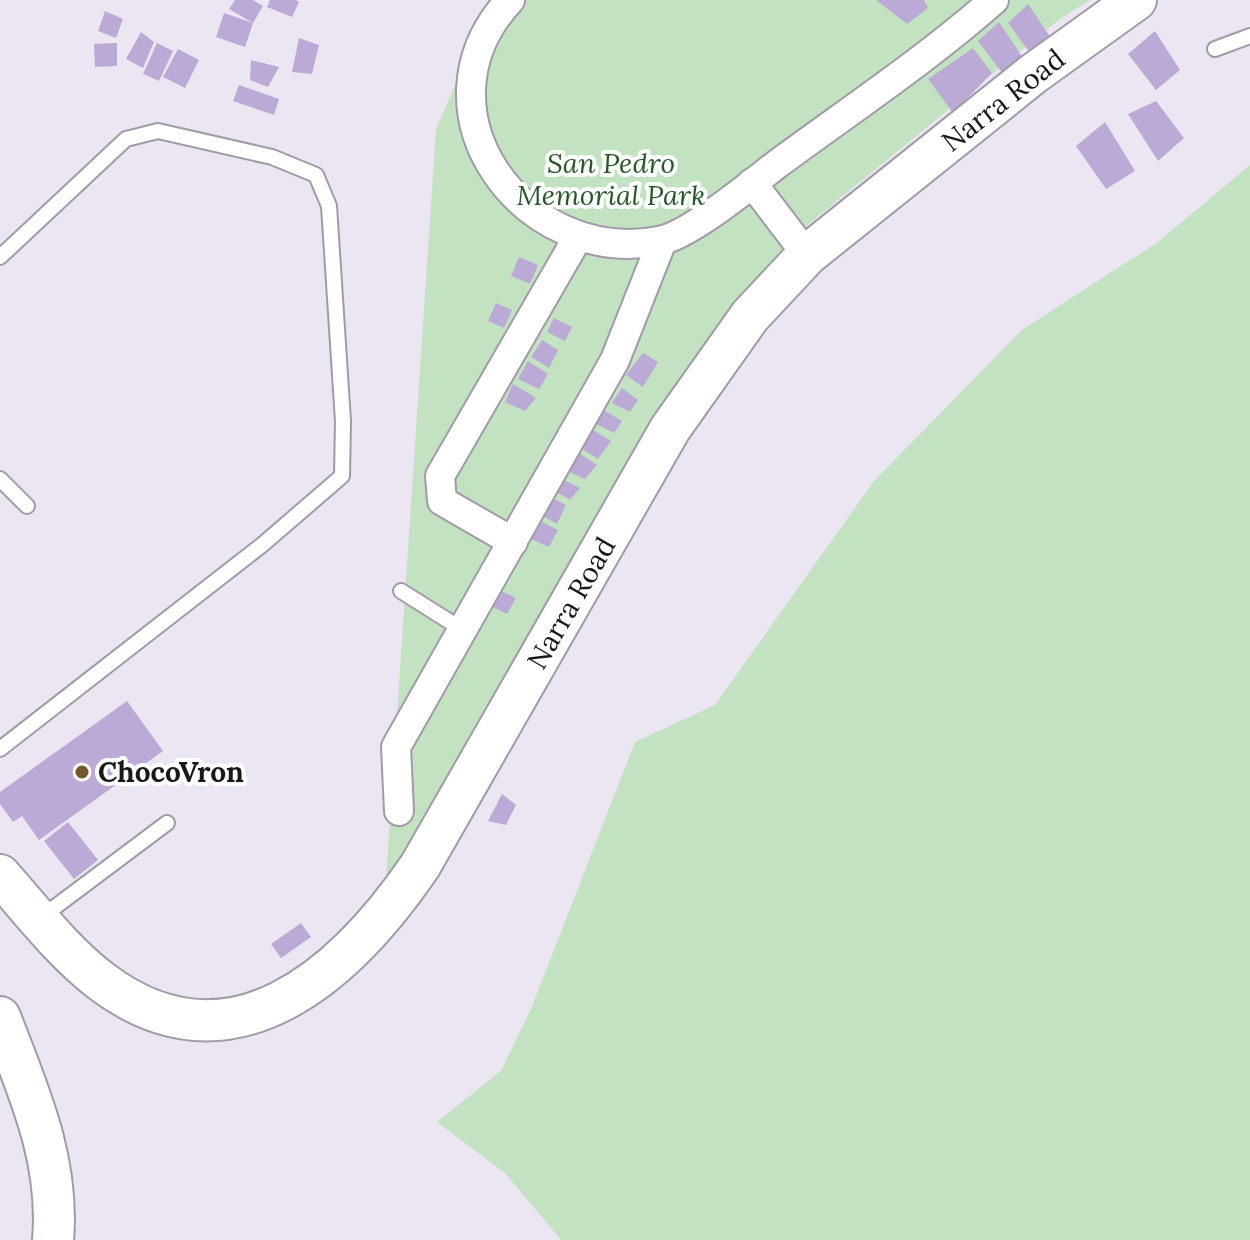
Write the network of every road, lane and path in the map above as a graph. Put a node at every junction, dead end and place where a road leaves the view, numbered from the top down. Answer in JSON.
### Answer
{"nodes":[{"id":1,"x":510,"y":0,"type":"edge"},
{"id":2,"x":994,"y":0,"type":"edge"},
{"id":3,"x":1136,"y":0,"type":"edge"},
{"id":4,"x":1250,"y":36,"type":"edge"},
{"id":5,"x":1215,"y":49,"type":"dead end"},
{"id":6,"x":752,"y":183,"type":"junction"},
{"id":7,"x":578,"y":237,"type":"junction"},
{"id":8,"x":662,"y":241,"type":"junction"},
{"id":9,"x":807,"y":255,"type":"junction"},
{"id":10,"x":0,"y":257,"type":"edge"},
{"id":11,"x":0,"y":479,"type":"edge"},
{"id":12,"x":27,"y":506,"type":"dead end"},
{"id":13,"x":513,"y":542,"type":"junction"},
{"id":14,"x":401,"y":591,"type":"dead end"},
{"id":15,"x":463,"y":630,"type":"junction"},
{"id":16,"x":0,"y":749,"type":"edge"},
{"id":17,"x":399,"y":811,"type":"dead end"},
{"id":18,"x":167,"y":823,"type":"dead end"},
{"id":19,"x":0,"y":875,"type":"edge"},
{"id":20,"x":39,"y":919,"type":"junction"},
{"id":21,"x":0,"y":1017,"type":"edge"},
{"id":22,"x":53,"y":1240,"type":"edge"}],
"edges":[{"from":1,"to":7,"type":"street"},
{"from":2,"to":6,"type":"street"},
{"from":3,"to":9,"type":"street","name":"Narra Road"},
{"from":4,"to":5,"type":"lane"},
{"from":6,"to":8,"type":"street"},
{"from":6,"to":9,"type":"street"},
{"from":7,"to":8,"type":"street"},
{"from":7,"to":13,"type":"street"},
{"from":8,"to":13,"type":"street"},
{"from":9,"to":20,"type":"street","name":"Narra Road"},
{"from":10,"to":16,"type":"lane"},
{"from":11,"to":12,"type":"lane"},
{"from":13,"to":15,"type":"street"},
{"from":14,"to":15,"type":"lane"},
{"from":15,"to":17,"type":"street"},
{"from":18,"to":20,"type":"lane"},
{"from":19,"to":20,"type":"street","name":"Narra Road"},
{"from":21,"to":22,"type":"street"}]}
